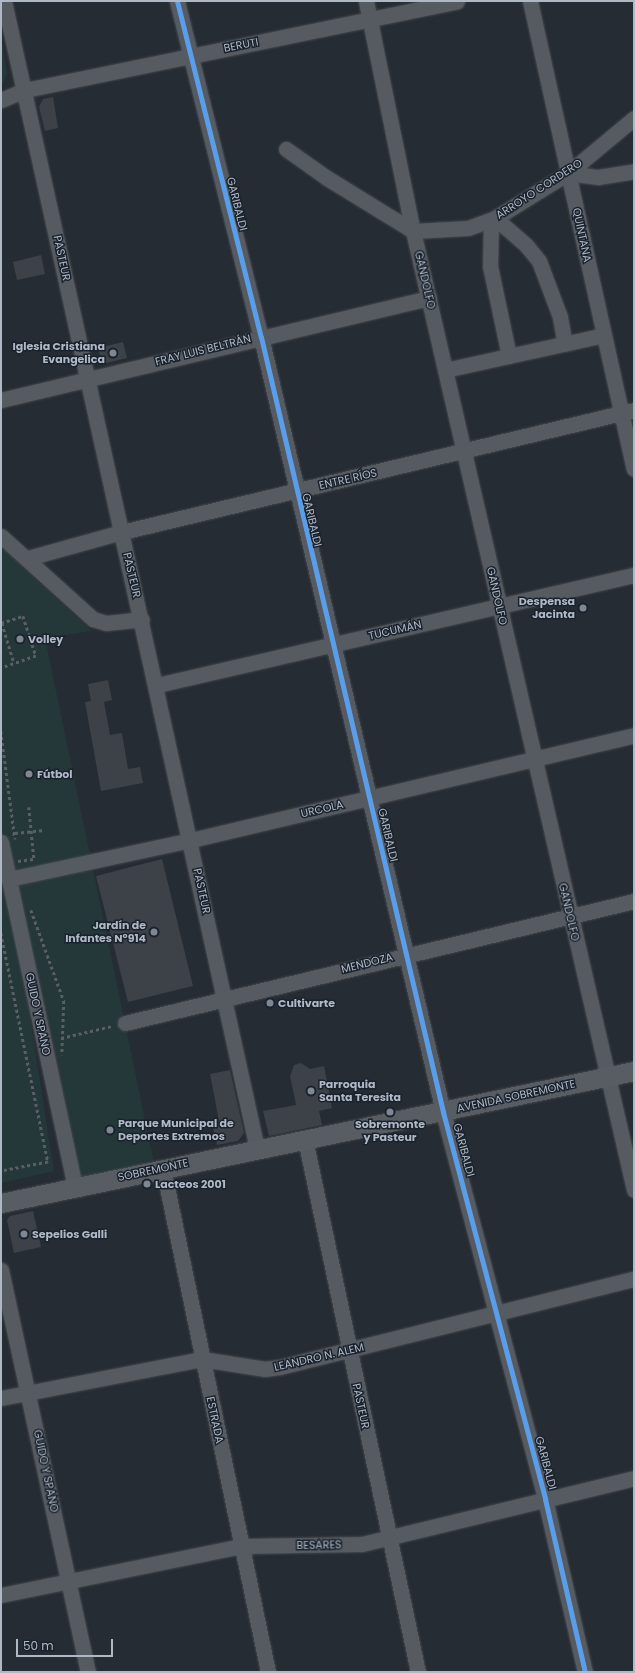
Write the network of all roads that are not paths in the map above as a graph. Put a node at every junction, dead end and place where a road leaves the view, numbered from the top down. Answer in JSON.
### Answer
{"nodes":[{"id":1,"x":4,"y":1,"type":"edge"},
{"id":2,"x":177,"y":1,"type":"edge"},
{"id":3,"x":366,"y":1,"type":"edge"},
{"id":4,"x":457,"y":1,"type":"edge"},
{"id":5,"x":530,"y":1,"type":"edge"},
{"id":6,"x":370,"y":20,"type":"junction"},
{"id":7,"x":189,"y":55,"type":"junction"},
{"id":8,"x":25,"y":90,"type":"junction"},
{"id":9,"x":1,"y":100,"type":"edge"},
{"id":10,"x":634,"y":118,"type":"edge"},
{"id":11,"x":286,"y":149,"type":"dead end"},
{"id":12,"x":634,"y":171,"type":"edge"},
{"id":13,"x":568,"y":173,"type":"junction"},
{"id":14,"x":493,"y":219,"type":"junction"},
{"id":15,"x":413,"y":231,"type":"junction"},
{"id":16,"x":429,"y":298,"type":"junction"},
{"id":17,"x":604,"y":335,"type":"junction"},
{"id":18,"x":260,"y":336,"type":"junction"},
{"id":19,"x":564,"y":344,"type":"junction"},
{"id":20,"x":509,"y":356,"type":"junction"},
{"id":21,"x":445,"y":370,"type":"junction"},
{"id":22,"x":88,"y":378,"type":"junction"},
{"id":23,"x":1,"y":400,"type":"edge"},
{"id":24,"x":627,"y":411,"type":"edge"},
{"id":25,"x":464,"y":451,"type":"junction"},
{"id":26,"x":634,"y":469,"type":"edge"},
{"id":27,"x":295,"y":491,"type":"junction"},
{"id":28,"x":1,"y":526,"type":"edge"},
{"id":29,"x":122,"y":532,"type":"junction"},
{"id":30,"x":1,"y":536,"type":"edge"},
{"id":31,"x":33,"y":557,"type":"junction"},
{"id":32,"x":634,"y":575,"type":"edge"},
{"id":33,"x":499,"y":606,"type":"junction"},
{"id":34,"x":142,"y":619,"type":"junction"},
{"id":35,"x":332,"y":645,"type":"junction"},
{"id":36,"x":157,"y":685,"type":"junction"},
{"id":37,"x":634,"y":735,"type":"edge"},
{"id":38,"x":534,"y":759,"type":"junction"},
{"id":39,"x":369,"y":798,"type":"junction"},
{"id":40,"x":191,"y":840,"type":"junction"},
{"id":41,"x":1,"y":842,"type":"edge"},
{"id":42,"x":14,"y":878,"type":"junction"},
{"id":43,"x":634,"y":901,"type":"edge"},
{"id":44,"x":571,"y":917,"type":"junction"},
{"id":45,"x":406,"y":954,"type":"junction"},
{"id":46,"x":225,"y":999,"type":"junction"},
{"id":47,"x":125,"y":1023,"type":"road end"},
{"id":48,"x":634,"y":1071,"type":"edge"},
{"id":49,"x":608,"y":1077,"type":"junction"},
{"id":50,"x":443,"y":1112,"type":"junction"},
{"id":51,"x":304,"y":1139,"type":"junction"},
{"id":52,"x":257,"y":1149,"type":"junction"},
{"id":53,"x":163,"y":1168,"type":"junction"},
{"id":54,"x":75,"y":1186,"type":"junction"},
{"id":55,"x":634,"y":1190,"type":"edge"},
{"id":56,"x":1,"y":1203,"type":"edge"},
{"id":57,"x":1,"y":1270,"type":"edge"},
{"id":58,"x":634,"y":1279,"type":"edge"},
{"id":59,"x":497,"y":1313,"type":"junction"},
{"id":60,"x":350,"y":1350,"type":"junction"},
{"id":61,"x":202,"y":1359,"type":"junction"},
{"id":62,"x":29,"y":1392,"type":"junction"},
{"id":63,"x":1,"y":1398,"type":"edge"},
{"id":64,"x":634,"y":1478,"type":"edge"},
{"id":65,"x":545,"y":1499,"type":"junction"},
{"id":66,"x":390,"y":1539,"type":"junction"},
{"id":67,"x":242,"y":1546,"type":"junction"},
{"id":68,"x":69,"y":1580,"type":"junction"},
{"id":69,"x":1,"y":1595,"type":"edge"},
{"id":70,"x":88,"y":1672,"type":"edge"},
{"id":71,"x":268,"y":1672,"type":"edge"},
{"id":72,"x":418,"y":1672,"type":"edge"},
{"id":73,"x":585,"y":1672,"type":"edge"}],
"edges":[{"from":1,"to":8,"type":"street","name":"PASTEUR"},
{"from":2,"to":7,"type":"street","name":"GARIBALDI"},
{"from":3,"to":6,"type":"street","name":"GANDOLFO"},
{"from":4,"to":6,"type":"street","name":"BERUTI"},
{"from":5,"to":13,"type":"street","name":"QUINTANA"},
{"from":6,"to":7,"type":"street","name":"BERUTI"},
{"from":6,"to":15,"type":"street","name":"GANDOLFO"},
{"from":7,"to":8,"type":"street","name":"BERUTI"},
{"from":7,"to":18,"type":"street","name":"GARIBALDI"},
{"from":8,"to":9,"type":"street"},
{"from":8,"to":22,"type":"street","name":"PASTEUR"},
{"from":10,"to":13,"type":"street","name":"ARROYO CORDERO"},
{"from":11,"to":15,"type":"street"},
{"from":12,"to":13,"type":"street"},
{"from":13,"to":14,"type":"street","name":"ARROYO CORDERO"},
{"from":13,"to":17,"type":"street","name":"QUINTANA"},
{"from":14,"to":15,"type":"street","name":"ARROYO CORDERO"},
{"from":14,"to":19,"type":"street"},
{"from":14,"to":20,"type":"street"},
{"from":15,"to":16,"type":"street","name":"GANDOLFO"},
{"from":16,"to":18,"type":"street","name":"FRAY LUIS BELTRÁN"},
{"from":16,"to":21,"type":"street","name":"GANDOLFO"},
{"from":17,"to":19,"type":"street"},
{"from":17,"to":24,"type":"street","name":"QUINTANA"},
{"from":18,"to":22,"type":"street","name":"FRAY LUIS BELTRÁN"},
{"from":18,"to":27,"type":"street","name":"GARIBALDI"},
{"from":19,"to":20,"type":"street"},
{"from":20,"to":21,"type":"street"},
{"from":21,"to":25,"type":"street","name":"GANDOLFO"},
{"from":22,"to":23,"type":"street","name":"FRAY LUIS BELTRÁN"},
{"from":22,"to":29,"type":"street","name":"PASTEUR"},
{"from":24,"to":25,"type":"street","name":"ENTRE RÍOS"},
{"from":24,"to":26,"type":"street","name":"QUINTANA"},
{"from":25,"to":27,"type":"street","name":"ENTRE RÍOS"},
{"from":25,"to":33,"type":"street","name":"GANDOLFO"},
{"from":27,"to":29,"type":"street","name":"ENTRE RÍOS"},
{"from":27,"to":35,"type":"street","name":"GARIBALDI"},
{"from":28,"to":31,"type":"street"},
{"from":29,"to":31,"type":"street","name":"ENTRE RÍOS"},
{"from":29,"to":34,"type":"street","name":"PASTEUR"},
{"from":30,"to":31,"type":"street"},
{"from":31,"to":34,"type":"street"},
{"from":32,"to":33,"type":"street","name":"TUCUMÁN"},
{"from":33,"to":35,"type":"street","name":"TUCUMÁN"},
{"from":33,"to":38,"type":"street","name":"GANDOLFO"},
{"from":34,"to":36,"type":"street","name":"PASTEUR"},
{"from":35,"to":36,"type":"street","name":"TUCUMÁN"},
{"from":35,"to":39,"type":"street","name":"GARIBALDI"},
{"from":36,"to":40,"type":"street","name":"PASTEUR"},
{"from":37,"to":38,"type":"street","name":"URCOLA"},
{"from":38,"to":39,"type":"street","name":"URCOLA"},
{"from":38,"to":44,"type":"street","name":"GANDOLFO"},
{"from":39,"to":40,"type":"street","name":"URCOLA"},
{"from":39,"to":45,"type":"street","name":"GARIBALDI"},
{"from":40,"to":42,"type":"street","name":"URCOLA"},
{"from":40,"to":46,"type":"street","name":"PASTEUR"},
{"from":41,"to":42,"type":"street","name":"GUIDO Y SPANO"},
{"from":42,"to":54,"type":"street","name":"GUIDO Y SPANO"},
{"from":43,"to":44,"type":"street","name":"MENDOZA"},
{"from":44,"to":45,"type":"street","name":"MENDOZA"},
{"from":44,"to":49,"type":"street","name":"GANDOLFO"},
{"from":45,"to":46,"type":"street","name":"MENDOZA"},
{"from":45,"to":50,"type":"street","name":"GARIBALDI"},
{"from":46,"to":47,"type":"street","name":"MENDOZA"},
{"from":46,"to":52,"type":"street","name":"PASTEUR"},
{"from":48,"to":49,"type":"main road","name":"AVENIDA SOBREMONTE"},
{"from":49,"to":50,"type":"main road","name":"AVENIDA SOBREMONTE"},
{"from":49,"to":55,"type":"street","name":"GANDOLFO"},
{"from":50,"to":51,"type":"main road","name":"AVENIDA SOBREMONTE"},
{"from":50,"to":59,"type":"street","name":"GARIBALDI"},
{"from":51,"to":52,"type":"main road","name":"SOBREMONTE"},
{"from":51,"to":60,"type":"street","name":"PASTEUR"},
{"from":52,"to":53,"type":"main road","name":"SOBREMONTE"},
{"from":53,"to":54,"type":"main road","name":"SOBREMONTE"},
{"from":53,"to":61,"type":"street","name":"ESTRADA"},
{"from":54,"to":56,"type":"main road","name":"SOBREMONTE"},
{"from":57,"to":62,"type":"street","name":"GUIDO Y SPANO"},
{"from":58,"to":59,"type":"street","name":"LEANDRO N. ALEM"},
{"from":59,"to":60,"type":"street","name":"LEANDRO N. ALEM"},
{"from":59,"to":65,"type":"street","name":"GARIBALDI"},
{"from":60,"to":61,"type":"street","name":"LEANDRO N. ALEM"},
{"from":60,"to":66,"type":"street","name":"PASTEUR"},
{"from":61,"to":62,"type":"street","name":"LEANDRO N. ALEM"},
{"from":61,"to":67,"type":"street","name":"ESTRADA"},
{"from":62,"to":63,"type":"street","name":"LEANDRO N. ALEM"},
{"from":62,"to":68,"type":"street","name":"GUIDO Y SPANO"},
{"from":64,"to":65,"type":"street","name":"BESARES"},
{"from":65,"to":66,"type":"street","name":"BESARES"},
{"from":65,"to":73,"type":"street","name":"GARIBALDI"},
{"from":66,"to":67,"type":"street","name":"BESARES"},
{"from":66,"to":72,"type":"street","name":"PASTEUR"},
{"from":67,"to":68,"type":"street","name":"BESARES"},
{"from":67,"to":71,"type":"street","name":"ESTRADA"},
{"from":68,"to":69,"type":"street","name":"BESARES"},
{"from":68,"to":70,"type":"street","name":"GUIDO Y SPANO"}]}
